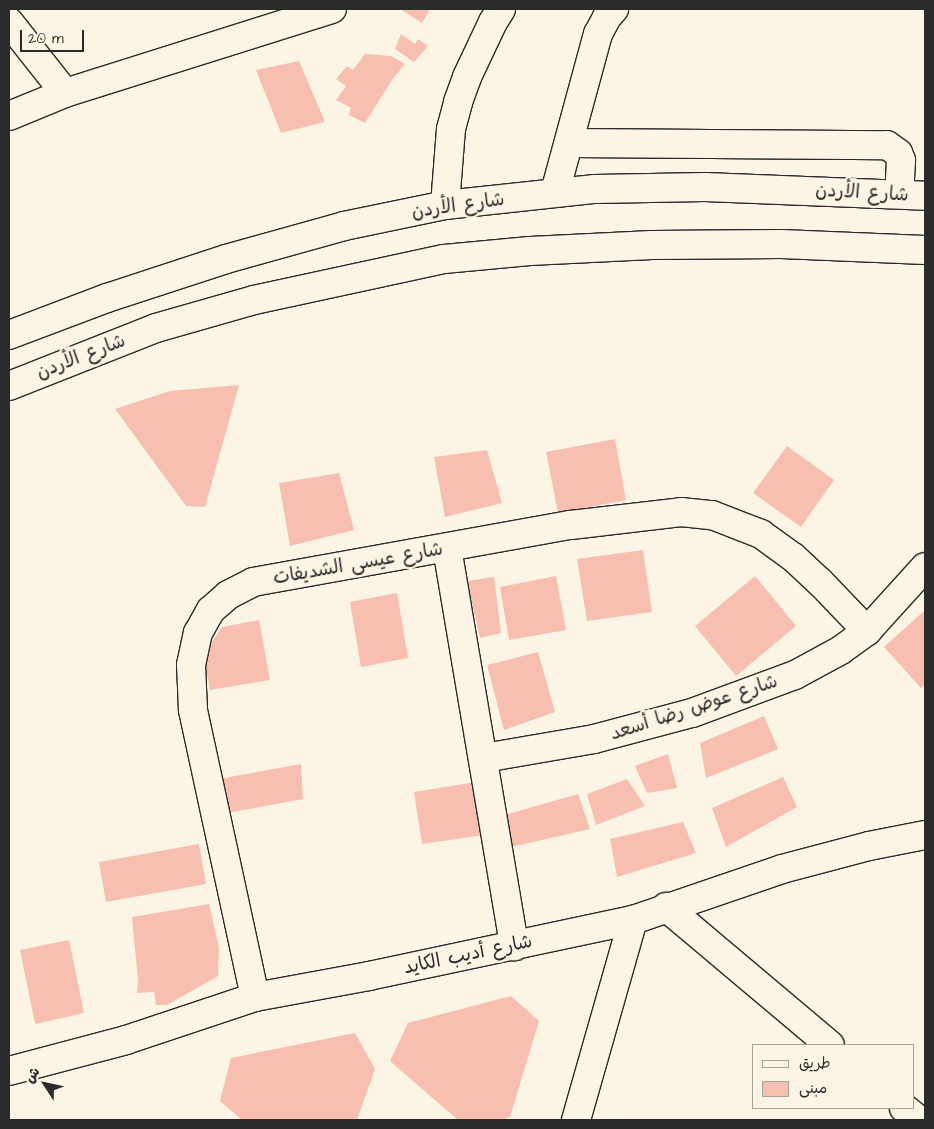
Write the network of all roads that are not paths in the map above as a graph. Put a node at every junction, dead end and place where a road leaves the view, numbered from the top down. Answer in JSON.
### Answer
{"nodes":[{"id":1,"x":332,"y":9,"type":"edge"},
{"id":2,"x":502,"y":9,"type":"edge"},
{"id":3,"x":614,"y":9,"type":"edge"},
{"id":4,"x":9,"y":22,"type":"edge"},
{"id":5,"x":64,"y":93,"type":"junction"},
{"id":6,"x":9,"y":116,"type":"edge"},
{"id":7,"x":570,"y":143,"type":"junction"},
{"id":8,"x":555,"y":192,"type":"junction"},
{"id":9,"x":912,"y":195,"type":"edge"},
{"id":10,"x":445,"y":205,"type":"junction"},
{"id":11,"x":925,"y":250,"type":"edge"},
{"id":12,"x":9,"y":335,"type":"edge"},
{"id":13,"x":9,"y":386,"type":"edge"},
{"id":14,"x":447,"y":548,"type":"junction"},
{"id":15,"x":925,"y":567,"type":"edge"},
{"id":16,"x":867,"y":631,"type":"junction"},
{"id":17,"x":484,"y":758,"type":"junction"},
{"id":18,"x":925,"y":835,"type":"edge"},
{"id":19,"x":666,"y":907,"type":"junction"},
{"id":20,"x":633,"y":920,"type":"junction"},
{"id":21,"x":514,"y":946,"type":"junction"},
{"id":22,"x":256,"y":997,"type":"junction"},
{"id":23,"x":829,"y":1044,"type":"edge"},
{"id":24,"x":9,"y":1071,"type":"edge"},
{"id":25,"x":905,"y":1109,"type":"edge"},
{"id":26,"x":576,"y":1120,"type":"edge"},
{"id":27,"x":919,"y":1120,"type":"edge"}],
"edges":[{"from":1,"to":5,"type":"main road"},
{"from":2,"to":10,"type":"main road"},
{"from":3,"to":7,"type":"main road"},
{"from":4,"to":5,"type":"main road"},
{"from":5,"to":6,"type":"main road"},
{"from":7,"to":8,"type":"main road"},
{"from":7,"to":9,"type":"main road"},
{"from":8,"to":9,"type":"main road","name":"شارع الأردن"},
{"from":8,"to":10,"type":"main road","name":"شارع الأردن"},
{"from":10,"to":12,"type":"main road","name":"شارع الأردن"},
{"from":11,"to":13,"type":"main road","name":"شارع الأردن"},
{"from":14,"to":16,"type":"main road","name":"شارع عيسى الشديفات"},
{"from":14,"to":17,"type":"main road"},
{"from":14,"to":22,"type":"main road","name":"شارع عيسى الشديفات"},
{"from":15,"to":16,"type":"main road","name":"شارع عوض رضا أسعد"},
{"from":16,"to":17,"type":"main road","name":"شارع عوض رضا أسعد"},
{"from":17,"to":21,"type":"main road"},
{"from":18,"to":19,"type":"main road","name":"شارع أديب الكايد"},
{"from":19,"to":20,"type":"main road","name":"شارع أديب الكايد"},
{"from":19,"to":23,"type":"main road"},
{"from":20,"to":21,"type":"main road","name":"شارع أديب الكايد"},
{"from":20,"to":26,"type":"main road"},
{"from":21,"to":22,"type":"main road","name":"شارع أديب الكايد"},
{"from":22,"to":24,"type":"main road","name":"شارع أديب الكايد"},
{"from":25,"to":27,"type":"main road"}]}
